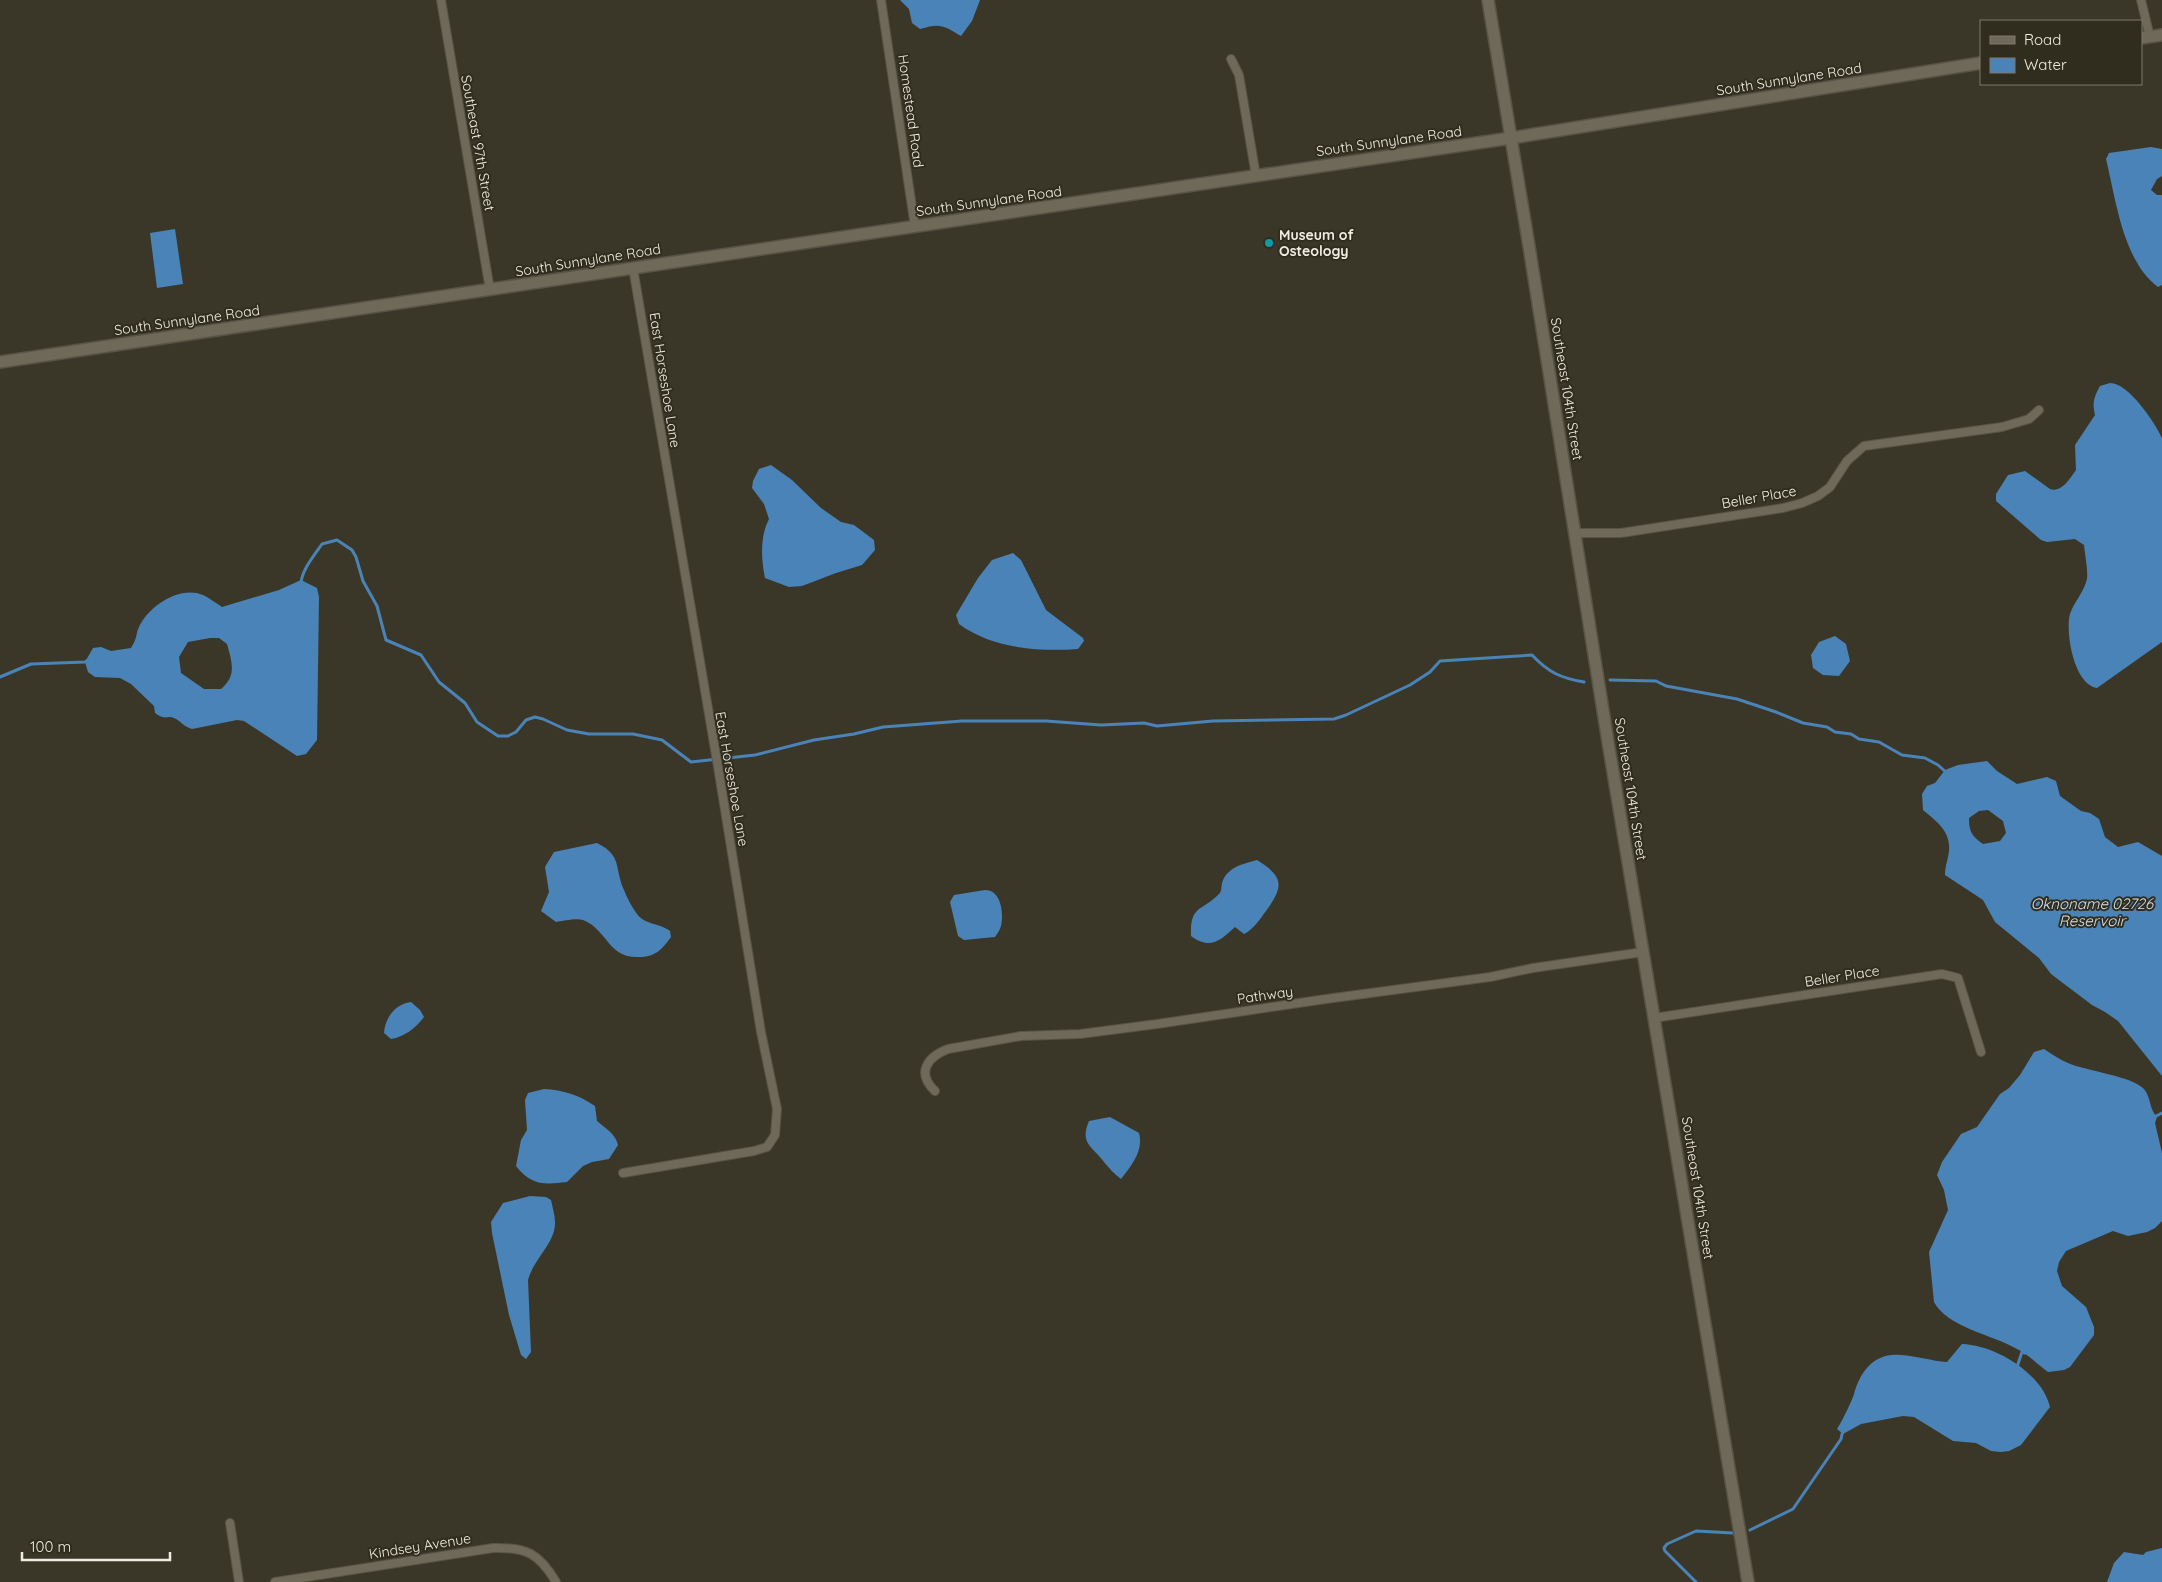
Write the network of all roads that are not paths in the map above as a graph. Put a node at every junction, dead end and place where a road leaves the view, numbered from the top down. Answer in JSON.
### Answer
{"nodes":[{"id":1,"x":441,"y":0,"type":"edge"},
{"id":2,"x":881,"y":0,"type":"edge"},
{"id":3,"x":1488,"y":0,"type":"edge"},
{"id":4,"x":2141,"y":0,"type":"edge"},
{"id":5,"x":2162,"y":35,"type":"edge"},
{"id":6,"x":2145,"y":37,"type":"edge"},
{"id":7,"x":1231,"y":59,"type":"dead end"},
{"id":8,"x":1980,"y":63,"type":"edge"},
{"id":9,"x":1511,"y":138,"type":"junction"},
{"id":10,"x":1256,"y":176,"type":"junction"},
{"id":11,"x":915,"y":227,"type":"junction"},
{"id":12,"x":633,"y":268,"type":"junction"},
{"id":13,"x":490,"y":290,"type":"junction"},
{"id":14,"x":0,"y":362,"type":"edge"},
{"id":15,"x":2039,"y":410,"type":"dead end"},
{"id":16,"x":1575,"y":533,"type":"junction"},
{"id":17,"x":1644,"y":952,"type":"junction"},
{"id":18,"x":1654,"y":1018,"type":"junction"},
{"id":19,"x":1981,"y":1052,"type":"dead end"},
{"id":20,"x":935,"y":1091,"type":"dead end"},
{"id":21,"x":623,"y":1172,"type":"dead end"},
{"id":22,"x":230,"y":1523,"type":"dead end"},
{"id":23,"x":239,"y":1582,"type":"edge"},
{"id":24,"x":274,"y":1582,"type":"edge"},
{"id":25,"x":556,"y":1582,"type":"edge"},
{"id":26,"x":1748,"y":1582,"type":"edge"}],
"edges":[{"from":1,"to":13,"type":"street","name":"Southeast 97th Street"},
{"from":2,"to":11,"type":"street","name":"Homestead Road"},
{"from":3,"to":9,"type":"street","name":"Southeast 104th Street"},
{"from":4,"to":6,"type":"street"},
{"from":5,"to":6,"type":"street"},
{"from":7,"to":10,"type":"street"},
{"from":8,"to":9,"type":"street","name":"South Sunnylane Road"},
{"from":9,"to":10,"type":"street","name":"South Sunnylane Road"},
{"from":9,"to":16,"type":"street","name":"Southeast 104th Street"},
{"from":10,"to":11,"type":"street","name":"South Sunnylane Road"},
{"from":11,"to":12,"type":"street","name":"South Sunnylane Road"},
{"from":12,"to":13,"type":"street","name":"South Sunnylane Road"},
{"from":12,"to":21,"type":"street","name":"East Horseshoe Lane"},
{"from":13,"to":14,"type":"street","name":"South Sunnylane Road"},
{"from":15,"to":16,"type":"street","name":"Beller Place"},
{"from":16,"to":17,"type":"street","name":"Southeast 104th Street"},
{"from":17,"to":18,"type":"street","name":"Southeast 104th Street"},
{"from":17,"to":20,"type":"street","name":"Pathway"},
{"from":18,"to":19,"type":"street","name":"Beller Place"},
{"from":18,"to":26,"type":"street","name":"Southeast 104th Street"},
{"from":22,"to":23,"type":"street"},
{"from":24,"to":25,"type":"street","name":"Kindsey Avenue"}]}
